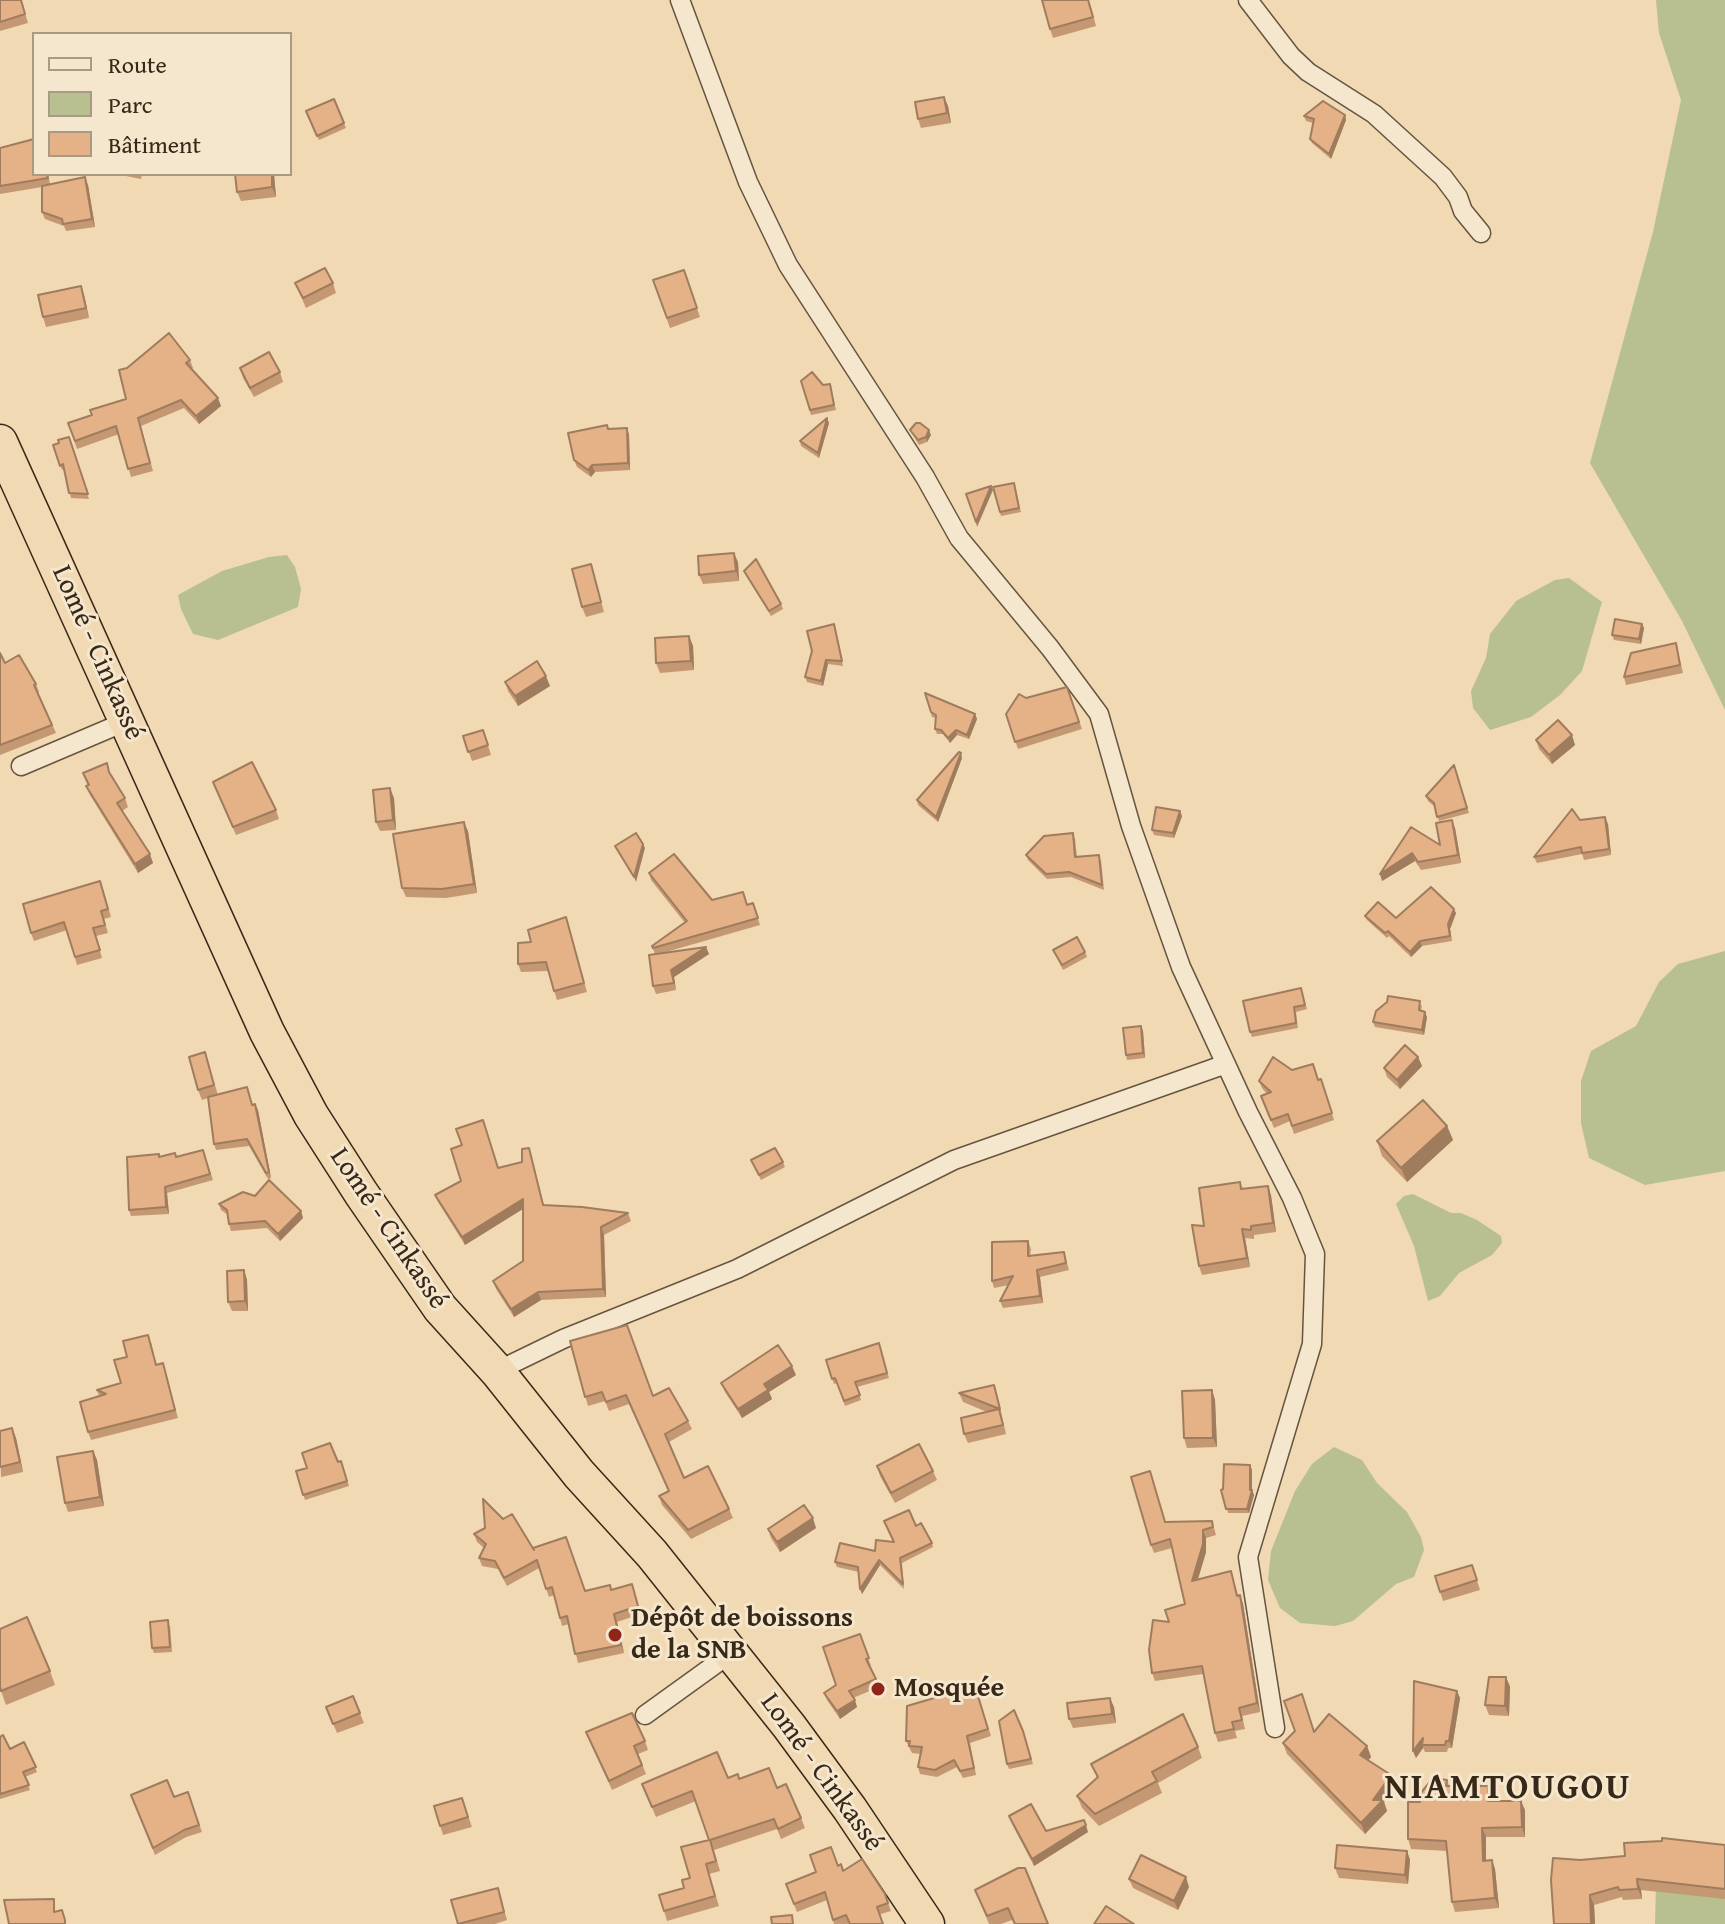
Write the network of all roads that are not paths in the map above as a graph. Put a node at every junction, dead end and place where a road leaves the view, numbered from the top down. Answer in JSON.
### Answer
{"nodes":[{"id":1,"x":680,"y":0,"type":"edge"},
{"id":2,"x":1248,"y":0,"type":"edge"},
{"id":3,"x":1481,"y":233,"type":"dead end"},
{"id":4,"x":0,"y":442,"type":"edge"},
{"id":5,"x":127,"y":721,"type":"junction"},
{"id":6,"x":21,"y":766,"type":"dead end"},
{"id":7,"x":1226,"y":1064,"type":"junction"},
{"id":8,"x":497,"y":1371,"type":"junction"},
{"id":9,"x":731,"y":1653,"type":"junction"},
{"id":10,"x":645,"y":1715,"type":"dead end"},
{"id":11,"x":1275,"y":1728,"type":"dead end"},
{"id":12,"x":927,"y":1924,"type":"edge"}],
"edges":[{"from":1,"to":7,"type":"street"},
{"from":2,"to":3,"type":"street"},
{"from":4,"to":5,"type":"highway","name":"Lomé - Cinkassé"},
{"from":5,"to":6,"type":"street"},
{"from":5,"to":8,"type":"highway","name":"Lomé - Cinkassé"},
{"from":7,"to":8,"type":"street"},
{"from":7,"to":11,"type":"street"},
{"from":8,"to":9,"type":"highway","name":"Lomé - Cinkassé"},
{"from":9,"to":10,"type":"street"},
{"from":9,"to":12,"type":"highway","name":"Lomé - Cinkassé"}]}
